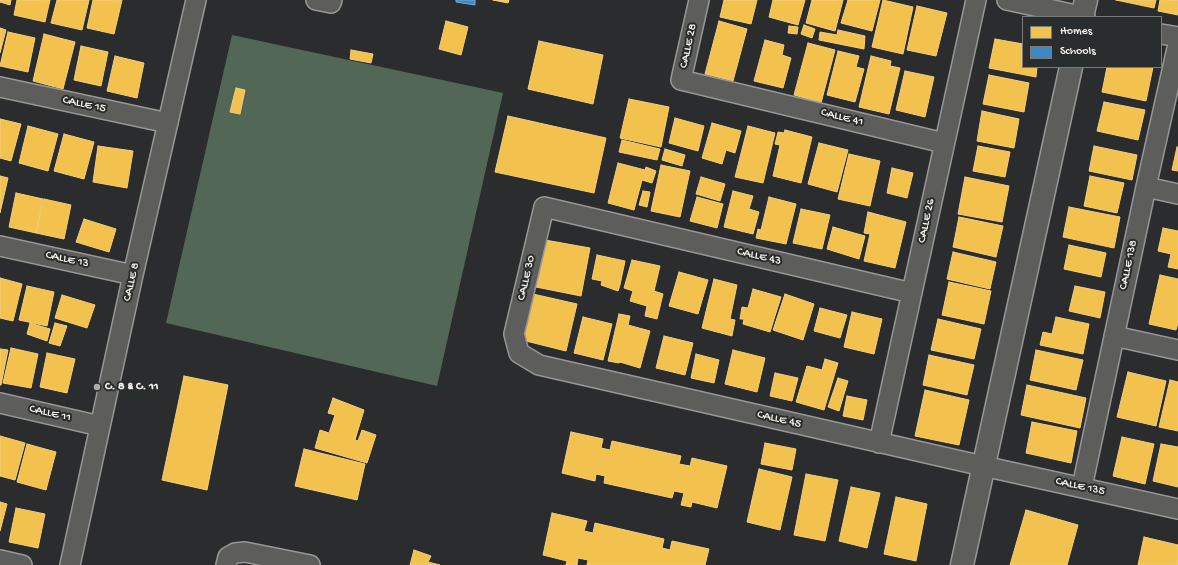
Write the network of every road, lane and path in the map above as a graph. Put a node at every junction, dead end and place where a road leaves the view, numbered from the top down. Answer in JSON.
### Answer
{"nodes":[{"id":1,"x":196,"y":0,"type":"edge"},
{"id":2,"x":316,"y":0,"type":"edge"},
{"id":3,"x":332,"y":0,"type":"edge"},
{"id":4,"x":699,"y":0,"type":"edge"},
{"id":5,"x":976,"y":0,"type":"edge"},
{"id":6,"x":1006,"y":0,"type":"edge"},
{"id":7,"x":1084,"y":13,"type":"edge"},
{"id":8,"x":1162,"y":34,"type":"edge"},
{"id":9,"x":1178,"y":38,"type":"edge"},
{"id":10,"x":1178,"y":44,"type":"edge"},
{"id":11,"x":1071,"y":68,"type":"edge"},
{"id":12,"x":0,"y":87,"type":"edge"},
{"id":13,"x":740,"y":93,"type":"joint"},
{"id":14,"x":168,"y":123,"type":"junction"},
{"id":15,"x":944,"y":143,"type":"junction"},
{"id":16,"x":1146,"y":187,"type":"junction"},
{"id":17,"x":1178,"y":194,"type":"edge"},
{"id":18,"x":607,"y":221,"type":"joint"},
{"id":19,"x":0,"y":246,"type":"edge"},
{"id":20,"x":133,"y":275,"type":"junction"},
{"id":21,"x":912,"y":293,"type":"junction"},
{"id":22,"x":1114,"y":336,"type":"junction"},
{"id":23,"x":1178,"y":350,"type":"edge"},
{"id":24,"x":575,"y":373,"type":"joint"},
{"id":25,"x":0,"y":403,"type":"edge"},
{"id":26,"x":100,"y":426,"type":"junction"},
{"id":27,"x":879,"y":443,"type":"junction"},
{"id":28,"x":983,"y":466,"type":"junction"},
{"id":29,"x":1082,"y":487,"type":"junction"},
{"id":30,"x":1178,"y":508,"type":"edge"},
{"id":31,"x":0,"y":560,"type":"edge"},
{"id":32,"x":22,"y":565,"type":"edge"},
{"id":33,"x":70,"y":565,"type":"edge"},
{"id":34,"x":226,"y":565,"type":"edge"},
{"id":35,"x":310,"y":565,"type":"edge"},
{"id":36,"x":962,"y":565,"type":"edge"}],
"edges":[{"from":1,"to":14,"type":"street","name":"CALLE 8"},
{"from":2,"to":3,"type":"street"},
{"from":4,"to":13,"type":"street","name":"CALLE 28"},
{"from":5,"to":15,"type":"street","name":"CALLE 26"},
{"from":6,"to":7,"type":"street"},
{"from":8,"to":9,"type":"street"},
{"from":10,"to":16,"type":"street","name":"CALLE 138"},
{"from":11,"to":28,"type":"street"},
{"from":12,"to":14,"type":"street","name":"CALLE 15"},
{"from":13,"to":15,"type":"street","name":"CALLE 41"},
{"from":14,"to":20,"type":"street","name":"CALLE 8"},
{"from":15,"to":21,"type":"street","name":"CALLE 26"},
{"from":16,"to":17,"type":"street"},
{"from":16,"to":22,"type":"street","name":"CALLE 138"},
{"from":18,"to":21,"type":"street","name":"CALLE 43"},
{"from":18,"to":24,"type":"street","name":"CALLE 30"},
{"from":19,"to":20,"type":"street","name":"CALLE 13"},
{"from":20,"to":26,"type":"street","name":"CALLE 8"},
{"from":21,"to":27,"type":"street","name":"CALLE 26"},
{"from":22,"to":23,"type":"street"},
{"from":22,"to":29,"type":"street","name":"CALLE 138"},
{"from":24,"to":27,"type":"street","name":"CALLE 45"},
{"from":25,"to":26,"type":"street","name":"CALLE 11"},
{"from":26,"to":33,"type":"street","name":"CALLE 8"},
{"from":27,"to":28,"type":"street","name":"CALLE 45"},
{"from":28,"to":29,"type":"street","name":"CALLE 135"},
{"from":28,"to":36,"type":"street"},
{"from":29,"to":30,"type":"street","name":"CALLE 135"},
{"from":31,"to":32,"type":"street"},
{"from":34,"to":35,"type":"street"}]}
